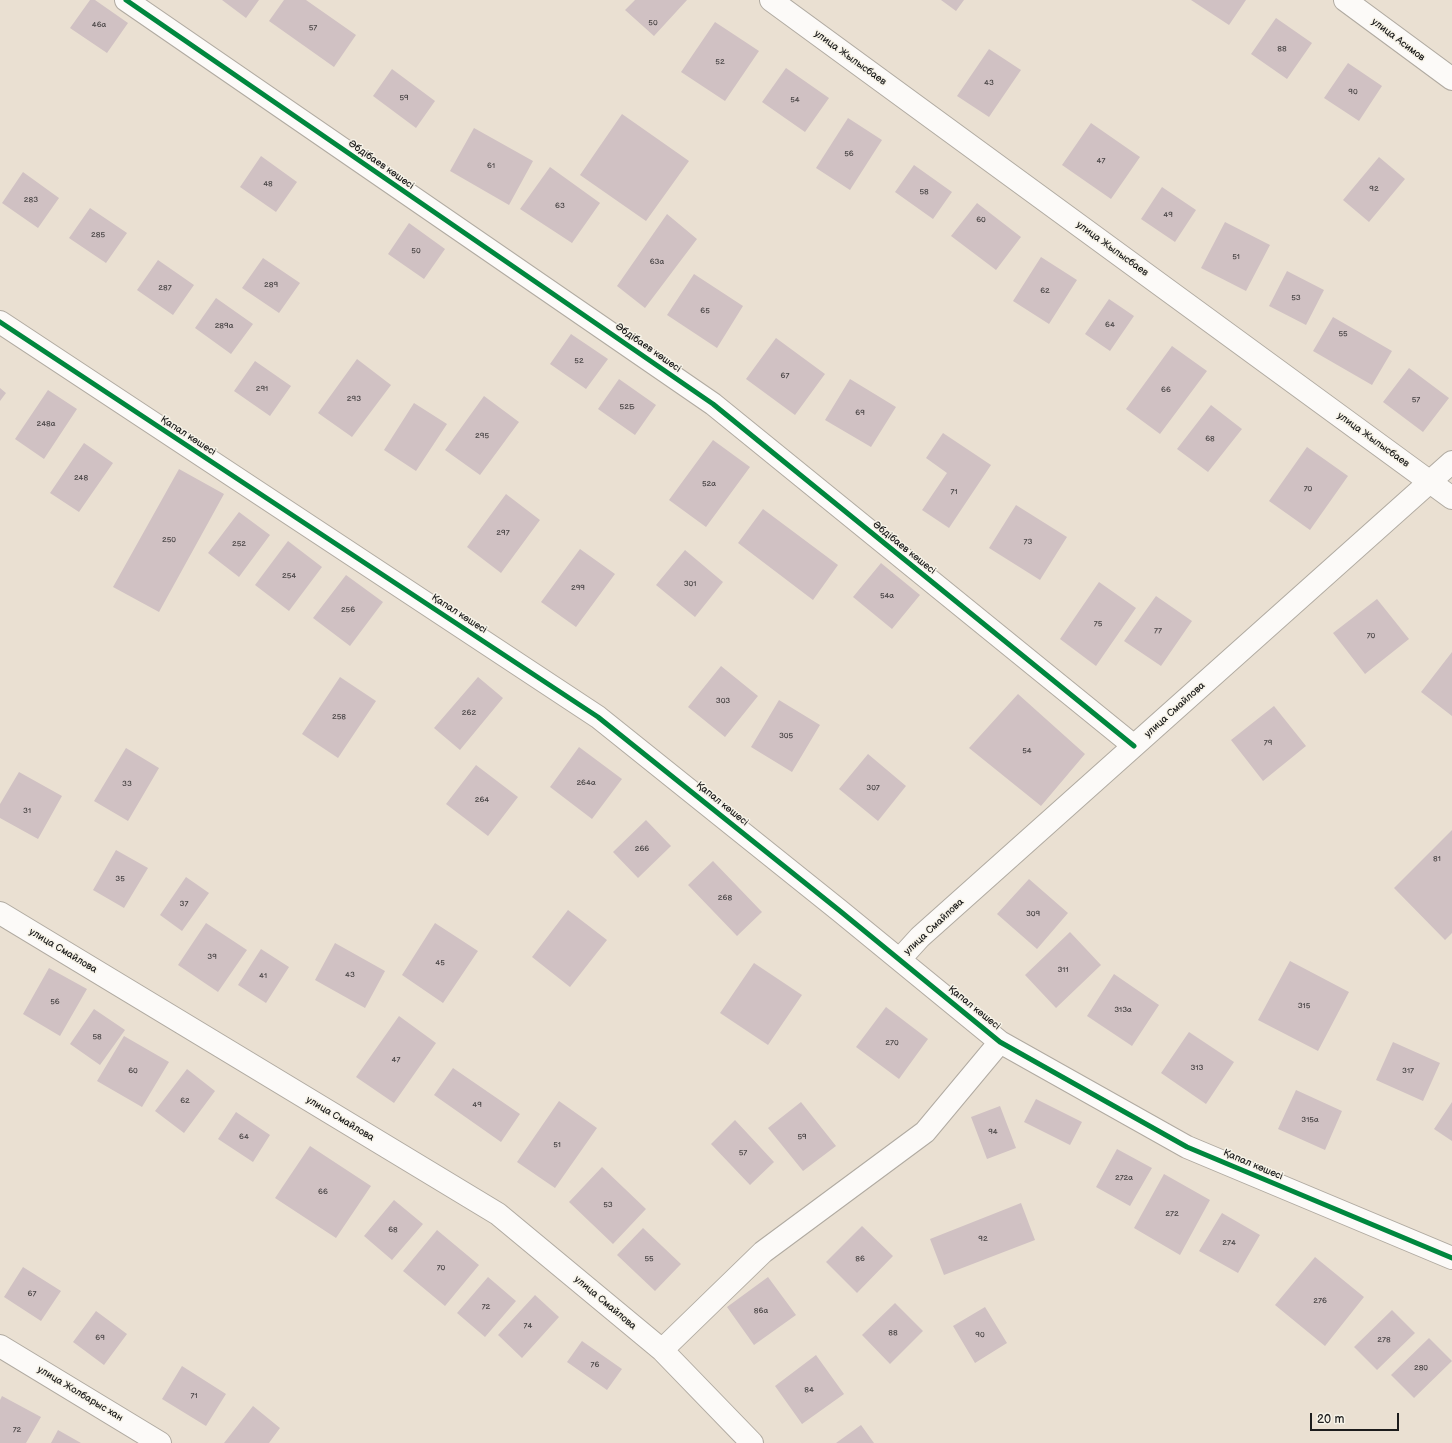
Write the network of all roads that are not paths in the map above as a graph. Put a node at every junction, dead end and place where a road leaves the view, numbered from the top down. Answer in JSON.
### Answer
{"nodes":[{"id":1,"x":126,"y":0,"type":"edge"},
{"id":2,"x":771,"y":0,"type":"edge"},
{"id":3,"x":1345,"y":0,"type":"edge"},
{"id":4,"x":1452,"y":79,"type":"edge"},
{"id":5,"x":0,"y":322,"type":"edge"},
{"id":6,"x":1452,"y":462,"type":"edge"},
{"id":7,"x":1430,"y":482,"type":"junction"},
{"id":8,"x":1452,"y":498,"type":"edge"},
{"id":9,"x":1134,"y":746,"type":"junction"},
{"id":10,"x":0,"y":913,"type":"edge"},
{"id":11,"x":900,"y":959,"type":"junction"},
{"id":12,"x":1000,"y":1042,"type":"junction"},
{"id":13,"x":1452,"y":1258,"type":"edge"},
{"id":14,"x":0,"y":1346,"type":"edge"},
{"id":15,"x":662,"y":1350,"type":"junction"},
{"id":16,"x":160,"y":1443,"type":"edge"},
{"id":17,"x":752,"y":1443,"type":"edge"}],
"edges":[{"from":1,"to":9,"type":"street","name":"Әбдібаев көшесі"},
{"from":2,"to":7,"type":"street","name":"улица Жылысбаев"},
{"from":3,"to":4,"type":"street","name":"улица Асимов"},
{"from":5,"to":11,"type":"street","name":"Қапал көшесі"},
{"from":6,"to":7,"type":"street","name":"улица Смайлова"},
{"from":7,"to":8,"type":"street","name":"улица Жылысбаев"},
{"from":7,"to":9,"type":"street","name":"улица Смайлова"},
{"from":9,"to":11,"type":"street","name":"улица Смайлова"},
{"from":10,"to":15,"type":"street","name":"улица Смайлова"},
{"from":11,"to":12,"type":"street","name":"Қапал көшесі"},
{"from":12,"to":13,"type":"street","name":"Қапал көшесі"},
{"from":12,"to":15,"type":"street"},
{"from":14,"to":16,"type":"street","name":"улица Жолбарыс хан"},
{"from":15,"to":17,"type":"street","name":"улица Смайлова"}]}
